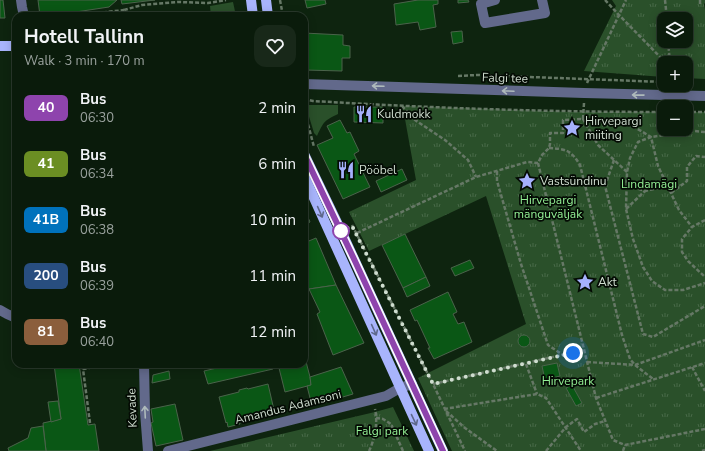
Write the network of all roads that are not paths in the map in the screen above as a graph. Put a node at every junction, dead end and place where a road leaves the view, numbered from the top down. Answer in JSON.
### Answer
{"nodes":[{"id":1,"x":21,"y":0,"type":"edge"},
{"id":2,"x":250,"y":0,"type":"edge"},
{"id":3,"x":266,"y":0,"type":"edge"},
{"id":4,"x":495,"y":0,"type":"edge"},
{"id":5,"x":542,"y":0,"type":"edge"},
{"id":6,"x":23,"y":12,"type":"edge"},
{"id":7,"x":252,"y":12,"type":"edge"},
{"id":8,"x":268,"y":12,"type":"edge"},
{"id":9,"x":0,"y":46,"type":"edge"},
{"id":10,"x":12,"y":46,"type":"edge"},
{"id":11,"x":308,"y":84,"type":"edge"},
{"id":12,"x":705,"y":96,"type":"edge"},
{"id":13,"x":308,"y":163,"type":"edge"},
{"id":14,"x":308,"y":185,"type":"edge"},
{"id":15,"x":0,"y":310,"type":"edge"},
{"id":16,"x":12,"y":316,"type":"edge"},
{"id":17,"x":144,"y":368,"type":"edge"},
{"id":18,"x":412,"y":384,"type":"junction"},
{"id":19,"x":400,"y":388,"type":"junction"},
{"id":20,"x":148,"y":451,"type":"edge"},
{"id":21,"x":168,"y":451,"type":"edge"},
{"id":22,"x":429,"y":451,"type":"edge"},
{"id":23,"x":443,"y":451,"type":"edge"}],
"edges":[{"from":1,"to":6,"type":"street"},
{"from":2,"to":7,"type":"main road"},
{"from":3,"to":8,"type":"main road"},
{"from":4,"to":5,"type":"street"},
{"from":9,"to":10,"type":"main road"},
{"from":12,"to":11,"type":"street","name":"Falgi tee","one_way":true},
{"from":13,"to":18,"type":"main road"},
{"from":14,"to":19,"type":"main road","one_way":true},
{"from":15,"to":16,"type":"street"},
{"from":20,"to":17,"type":"street","name":"Kevade","one_way":true},
{"from":18,"to":19,"type":"street","name":"Amandus Adamsoni"},
{"from":18,"to":23,"type":"main road"},
{"from":19,"to":21,"type":"street","name":"Amandus Adamsoni"},
{"from":19,"to":22,"type":"main road","one_way":true}]}
